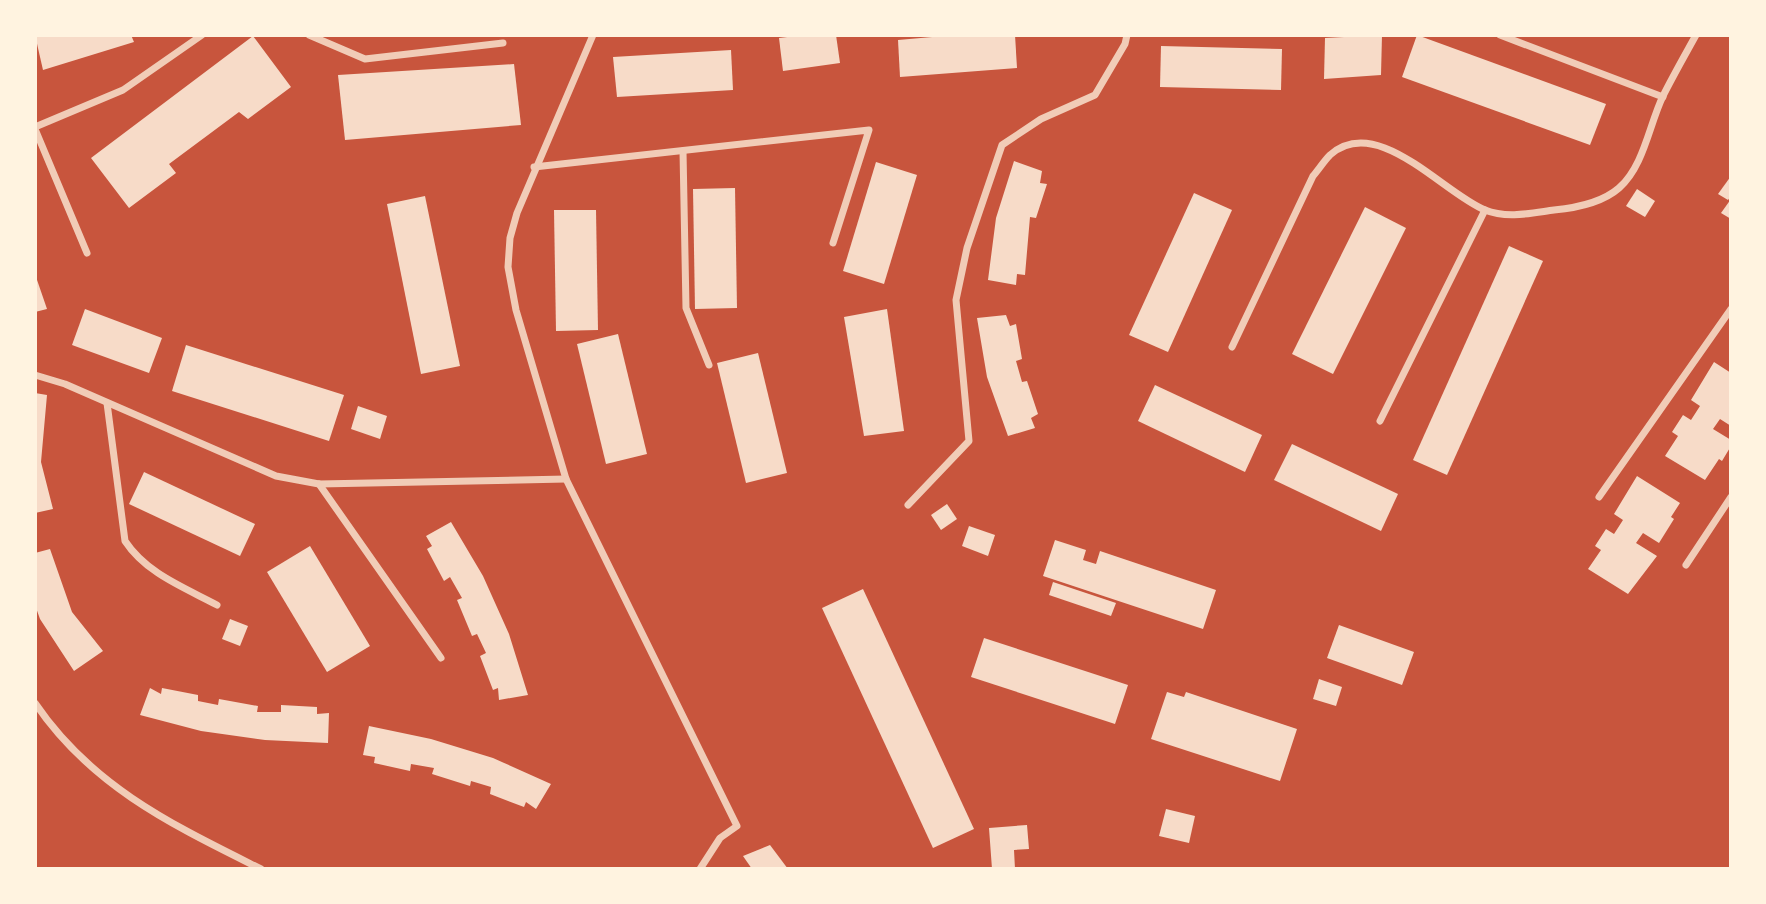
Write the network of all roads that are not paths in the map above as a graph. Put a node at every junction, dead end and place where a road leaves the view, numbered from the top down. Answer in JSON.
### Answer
{"nodes":[{"id":1,"x":202,"y":35,"type":"edge"},
{"id":2,"x":309,"y":35,"type":"edge"},
{"id":3,"x":593,"y":35,"type":"edge"},
{"id":4,"x":1127,"y":35,"type":"edge"},
{"id":5,"x":1500,"y":35,"type":"edge"},
{"id":6,"x":1696,"y":35,"type":"edge"},
{"id":7,"x":503,"y":43,"type":"dead end"},
{"id":8,"x":1662,"y":97,"type":"junction"},
{"id":9,"x":35,"y":128,"type":"edge"},
{"id":10,"x":683,"y":150,"type":"junction"},
{"id":11,"x":534,"y":167,"type":"junction"},
{"id":12,"x":1485,"y":210,"type":"junction"},
{"id":13,"x":833,"y":243,"type":"dead end"},
{"id":14,"x":87,"y":253,"type":"dead end"},
{"id":15,"x":1731,"y":309,"type":"edge"},
{"id":16,"x":1232,"y":347,"type":"dead end"},
{"id":17,"x":709,"y":365,"type":"dead end"},
{"id":18,"x":35,"y":374,"type":"edge"},
{"id":19,"x":107,"y":403,"type":"junction"},
{"id":20,"x":1380,"y":421,"type":"dead end"},
{"id":21,"x":566,"y":479,"type":"junction"},
{"id":22,"x":318,"y":484,"type":"junction"},
{"id":23,"x":1598,"y":497,"type":"dead end"},
{"id":24,"x":1731,"y":497,"type":"edge"},
{"id":25,"x":908,"y":505,"type":"dead end"},
{"id":26,"x":1686,"y":565,"type":"dead end"},
{"id":27,"x":217,"y":605,"type":"dead end"},
{"id":28,"x":441,"y":658,"type":"dead end"},
{"id":29,"x":35,"y":703,"type":"edge"},
{"id":30,"x":261,"y":869,"type":"edge"},
{"id":31,"x":700,"y":869,"type":"edge"}],
"edges":[{"from":1,"to":9,"type":"street"},
{"from":2,"to":7,"type":"street"},
{"from":3,"to":11,"type":"street"},
{"from":4,"to":25,"type":"street"},
{"from":5,"to":8,"type":"street"},
{"from":6,"to":8,"type":"street"},
{"from":8,"to":12,"type":"street"},
{"from":9,"to":14,"type":"street"},
{"from":10,"to":11,"type":"street"},
{"from":10,"to":13,"type":"street"},
{"from":10,"to":17,"type":"street"},
{"from":11,"to":21,"type":"street"},
{"from":12,"to":16,"type":"street"},
{"from":12,"to":20,"type":"street"},
{"from":15,"to":23,"type":"street"},
{"from":18,"to":19,"type":"street"},
{"from":19,"to":22,"type":"street"},
{"from":19,"to":27,"type":"street"},
{"from":21,"to":22,"type":"street"},
{"from":21,"to":31,"type":"street"},
{"from":22,"to":28,"type":"street"},
{"from":24,"to":26,"type":"street"},
{"from":29,"to":30,"type":"street"}]}
